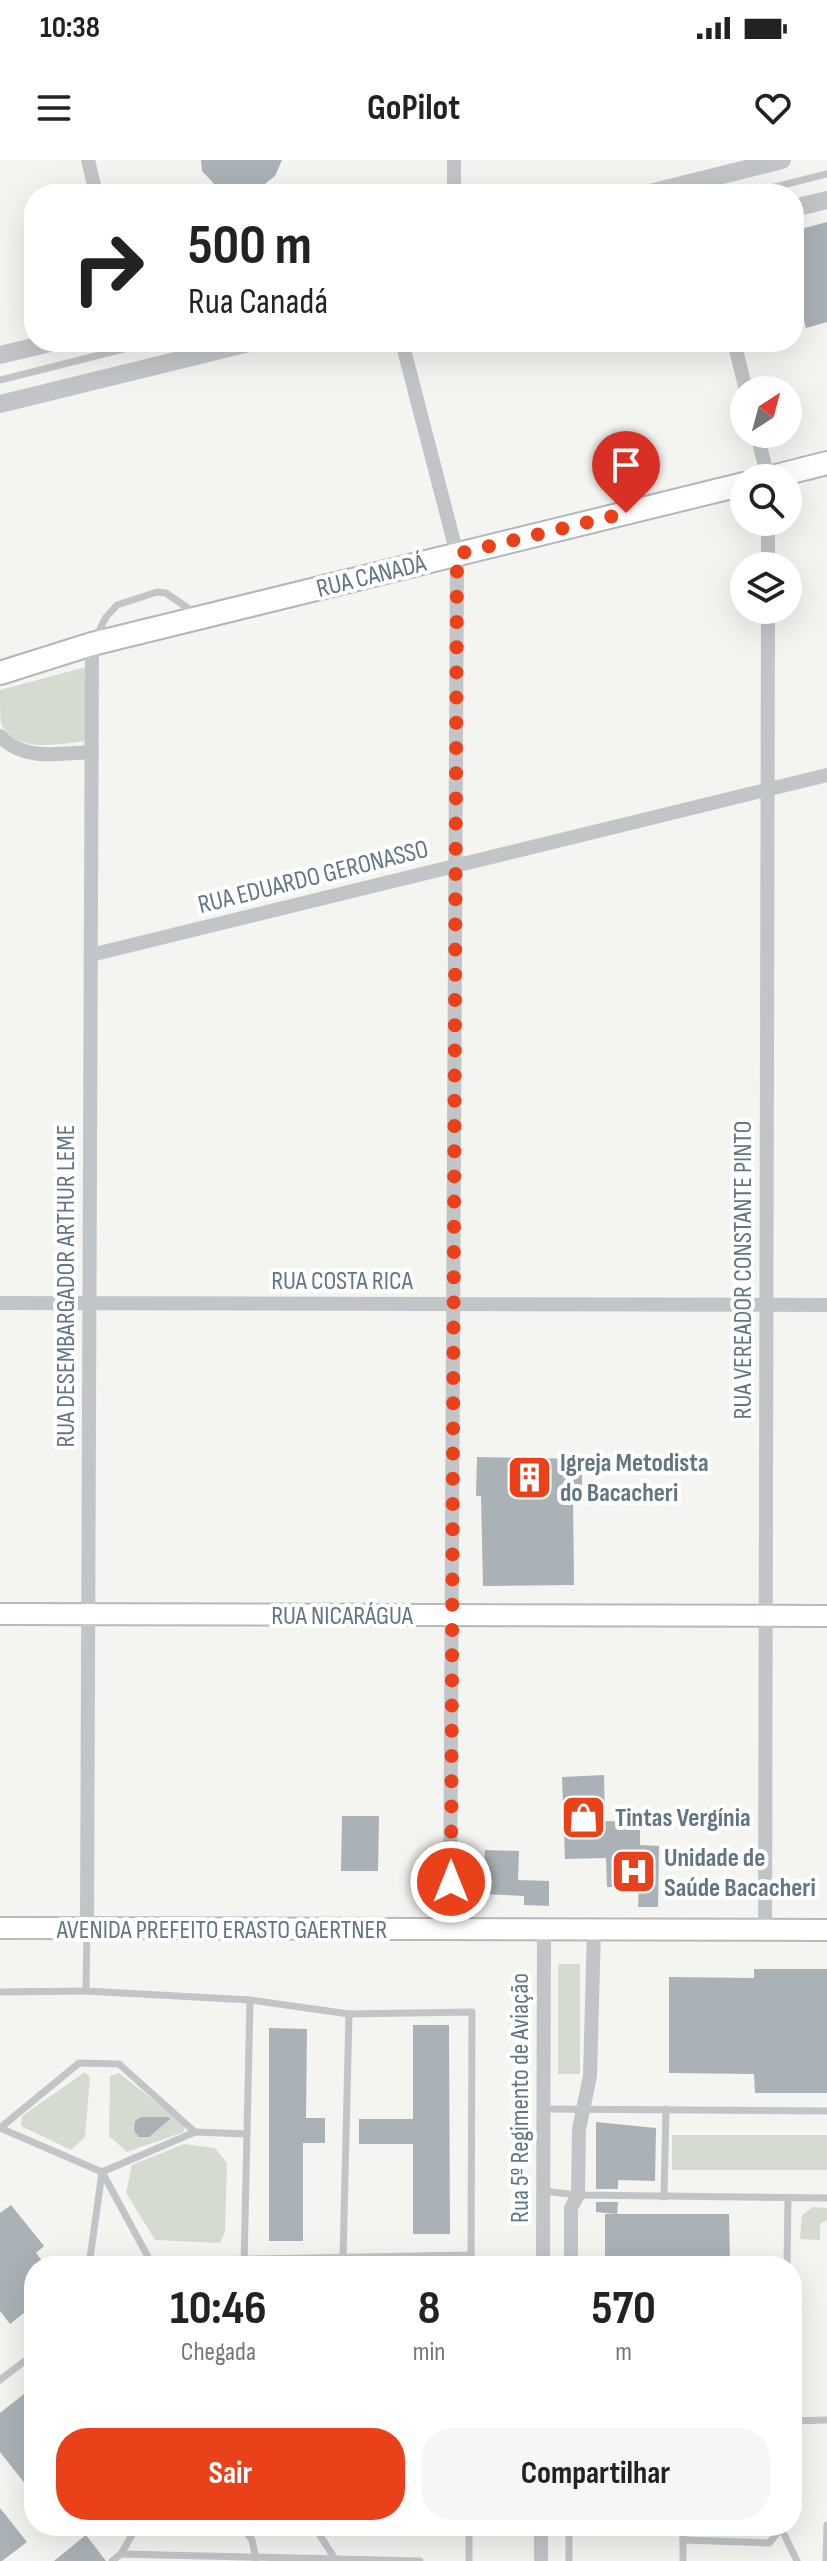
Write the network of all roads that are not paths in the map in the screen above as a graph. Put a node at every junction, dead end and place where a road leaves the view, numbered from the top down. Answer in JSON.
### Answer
{"nodes":[{"id":1,"x":88,"y":160,"type":"edge"},
{"id":2,"x":454,"y":160,"type":"edge"},
{"id":3,"x":771,"y":161,"type":"edge"},
{"id":4,"x":827,"y":174,"type":"edge"},
{"id":5,"x":94,"y":184,"type":"edge"},
{"id":6,"x":454,"y":184,"type":"edge"},
{"id":7,"x":684,"y":184,"type":"edge"},
{"id":8,"x":786,"y":184,"type":"edge"},
{"id":9,"x":827,"y":200,"type":"edge"},
{"id":10,"x":804,"y":206,"type":"edge"},
{"id":11,"x":24,"y":349,"type":"edge"},
{"id":12,"x":111,"y":352,"type":"edge"},
{"id":13,"x":212,"y":352,"type":"edge"},
{"id":14,"x":405,"y":352,"type":"edge"},
{"id":15,"x":736,"y":352,"type":"edge"},
{"id":16,"x":0,"y":355,"type":"edge"},
{"id":17,"x":742,"y":376,"type":"edge"},
{"id":18,"x":0,"y":380,"type":"edge"},
{"id":19,"x":0,"y":404,"type":"edge"},
{"id":20,"x":827,"y":463,"type":"edge"},
{"id":21,"x":802,"y":469,"type":"edge"},
{"id":22,"x":730,"y":487,"type":"edge"},
{"id":23,"x":457,"y":554,"type":"junction"},
{"id":24,"x":201,"y":617,"type":"junction"},
{"id":25,"x":768,"y":624,"type":"edge"},
{"id":26,"x":92,"y":644,"type":"junction"},
{"id":27,"x":0,"y":673,"type":"edge"},
{"id":28,"x":0,"y":736,"type":"edge"},
{"id":29,"x":92,"y":752,"type":"junction"},
{"id":30,"x":827,"y":775,"type":"edge"},
{"id":31,"x":768,"y":789,"type":"junction"},
{"id":32,"x":455,"y":866,"type":"junction"},
{"id":33,"x":91,"y":955,"type":"junction"},
{"id":34,"x":0,"y":1303,"type":"edge"},
{"id":35,"x":89,"y":1303,"type":"junction"},
{"id":36,"x":453,"y":1304,"type":"junction"},
{"id":37,"x":766,"y":1304,"type":"junction"},
{"id":38,"x":827,"y":1305,"type":"edge"},
{"id":39,"x":0,"y":1614,"type":"edge"},
{"id":40,"x":88,"y":1614,"type":"junction"},
{"id":41,"x":452,"y":1615,"type":"junction"},
{"id":42,"x":766,"y":1616,"type":"junction"},
{"id":43,"x":827,"y":1616,"type":"edge"},
{"id":44,"x":0,"y":1928,"type":"edge"},
{"id":45,"x":87,"y":1929,"type":"junction"},
{"id":46,"x":450,"y":1929,"type":"junction"},
{"id":47,"x":544,"y":1929,"type":"junction"},
{"id":48,"x":594,"y":1929,"type":"junction"},
{"id":49,"x":765,"y":1930,"type":"junction"},
{"id":50,"x":827,"y":1930,"type":"edge"},
{"id":51,"x":86,"y":1991,"type":"junction"},
{"id":52,"x":0,"y":1992,"type":"edge"},
{"id":53,"x":250,"y":2000,"type":"junction"},
{"id":54,"x":349,"y":2014,"type":"junction"},
{"id":55,"x":543,"y":2109,"type":"junction"},
{"id":56,"x":583,"y":2109,"type":"junction"},
{"id":57,"x":666,"y":2109,"type":"junction"},
{"id":58,"x":827,"y":2111,"type":"edge"},
{"id":59,"x":195,"y":2132,"type":"junction"},
{"id":60,"x":247,"y":2134,"type":"junction"},
{"id":61,"x":102,"y":2172,"type":"junction"},
{"id":62,"x":543,"y":2191,"type":"junction"},
{"id":63,"x":578,"y":2195,"type":"junction"},
{"id":64,"x":664,"y":2197,"type":"junction"},
{"id":65,"x":788,"y":2198,"type":"junction"},
{"id":66,"x":827,"y":2198,"type":"edge"},
{"id":67,"x":471,"y":2255,"type":"joint"},
{"id":68,"x":90,"y":2256,"type":"edge"},
{"id":69,"x":144,"y":2256,"type":"edge"},
{"id":70,"x":244,"y":2256,"type":"edge"},
{"id":71,"x":343,"y":2256,"type":"edge"},
{"id":72,"x":428,"y":2256,"type":"edge"},
{"id":73,"x":543,"y":2256,"type":"edge"},
{"id":74,"x":571,"y":2256,"type":"edge"},
{"id":75,"x":787,"y":2256,"type":"edge"},
{"id":76,"x":24,"y":2362,"type":"edge"},
{"id":77,"x":0,"y":2380,"type":"edge"},
{"id":78,"x":827,"y":2420,"type":"edge"},
{"id":79,"x":802,"y":2421,"type":"edge"},
{"id":80,"x":827,"y":2525,"type":"edge"},
{"id":81,"x":131,"y":2536,"type":"edge"},
{"id":82,"x":249,"y":2536,"type":"edge"},
{"id":83,"x":320,"y":2536,"type":"edge"},
{"id":84,"x":469,"y":2536,"type":"edge"},
{"id":85,"x":541,"y":2536,"type":"edge"},
{"id":86,"x":569,"y":2536,"type":"edge"},
{"id":87,"x":683,"y":2536,"type":"edge"},
{"id":88,"x":775,"y":2536,"type":"edge"},
{"id":89,"x":785,"y":2536,"type":"edge"},
{"id":90,"x":683,"y":2540,"type":"junction"},
{"id":91,"x":121,"y":2554,"type":"junction"},
{"id":92,"x":256,"y":2559,"type":"edge"},
{"id":93,"x":335,"y":2559,"type":"edge"},
{"id":94,"x":112,"y":2561,"type":"edge"},
{"id":95,"x":420,"y":2561,"type":"edge"},
{"id":96,"x":469,"y":2561,"type":"edge"},
{"id":97,"x":541,"y":2561,"type":"edge"},
{"id":98,"x":569,"y":2561,"type":"edge"},
{"id":99,"x":683,"y":2561,"type":"edge"},
{"id":100,"x":797,"y":2561,"type":"edge"},
{"id":101,"x":826,"y":2561,"type":"edge"}],
"edges":[{"from":1,"to":5,"type":"street"},
{"from":2,"to":6,"type":"street"},
{"from":3,"to":7,"type":"street"},
{"from":4,"to":8,"type":"lane"},
{"from":9,"to":10,"type":"street"},
{"from":11,"to":16,"type":"street"},
{"from":12,"to":18,"type":"lane"},
{"from":13,"to":19,"type":"street"},
{"from":14,"to":23,"type":"street"},
{"from":15,"to":17,"type":"street"},
{"from":20,"to":21,"type":"main road"},
{"from":22,"to":23,"type":"main road","name":"RUA CANADÁ"},
{"from":23,"to":24,"type":"main road","name":"RUA CANADÁ"},
{"from":23,"to":32,"type":"street"},
{"from":24,"to":26,"type":"main road","name":"RUA CANADÁ"},
{"from":24,"to":26,"type":"lane"},
{"from":25,"to":31,"type":"street","name":"RUA VEREADOR CONSTANTE PINTO"},
{"from":26,"to":27,"type":"main road","name":"RUA CANADÁ"},
{"from":26,"to":29,"type":"street","name":"RUA DESEMBARGADOR ARTHUR LEME"},
{"from":28,"to":29,"type":"street"},
{"from":29,"to":33,"type":"street","name":"RUA DESEMBARGADOR ARTHUR LEME"},
{"from":30,"to":31,"type":"street","name":"RUA EDUARDO GERONASSO"},
{"from":31,"to":32,"type":"street","name":"RUA EDUARDO GERONASSO"},
{"from":31,"to":37,"type":"street","name":"RUA VEREADOR CONSTANTE PINTO"},
{"from":32,"to":33,"type":"street","name":"RUA EDUARDO GERONASSO"},
{"from":32,"to":36,"type":"street"},
{"from":33,"to":35,"type":"street","name":"RUA DESEMBARGADOR ARTHUR LEME"},
{"from":34,"to":35,"type":"street","name":"RUA COSTA RICA"},
{"from":35,"to":36,"type":"street","name":"RUA COSTA RICA"},
{"from":35,"to":40,"type":"street","name":"RUA DESEMBARGADOR ARTHUR LEME"},
{"from":36,"to":37,"type":"street","name":"RUA COSTA RICA"},
{"from":36,"to":41,"type":"street"},
{"from":37,"to":38,"type":"street","name":"RUA COSTA RICA"},
{"from":37,"to":42,"type":"street","name":"RUA VEREADOR CONSTANTE PINTO"},
{"from":39,"to":40,"type":"main road","name":"RUA NICARÁGUA"},
{"from":40,"to":41,"type":"main road","name":"RUA NICARÁGUA"},
{"from":40,"to":45,"type":"street","name":"RUA DESEMBARGADOR ARTHUR LEME"},
{"from":41,"to":42,"type":"main road","name":"RUA NICARÁGUA"},
{"from":41,"to":46,"type":"street"},
{"from":42,"to":43,"type":"main road","name":"RUA NICARÁGUA"},
{"from":42,"to":49,"type":"street","name":"RUA VEREADOR CONSTANTE PINTO"},
{"from":44,"to":45,"type":"main road","name":"AVENIDA PREFEITO ERASTO GAERTNER"},
{"from":45,"to":46,"type":"main road","name":"AVENIDA PREFEITO ERASTO GAERTNER"},
{"from":45,"to":51,"type":"lane"},
{"from":46,"to":47,"type":"main road","name":"AVENIDA PREFEITO ERASTO GAERTNER"},
{"from":47,"to":48,"type":"main road","name":"AVENIDA PREFEITO ERASTO GAERTNER"},
{"from":47,"to":55,"type":"street","name":"Rua 5º Regimento de Aviação"},
{"from":48,"to":49,"type":"main road","name":"AVENIDA PREFEITO ERASTO GAERTNER"},
{"from":48,"to":56,"type":"street","name":"Rua 5º Regimento de Aviação"},
{"from":49,"to":50,"type":"main road","name":"AVENIDA PREFEITO ERASTO GAERTNER"},
{"from":51,"to":52,"type":"lane"},
{"from":51,"to":53,"type":"lane"},
{"from":53,"to":54,"type":"lane"},
{"from":53,"to":60,"type":"lane"},
{"from":54,"to":67,"type":"lane"},
{"from":54,"to":71,"type":"lane"},
{"from":55,"to":56,"type":"lane"},
{"from":55,"to":62,"type":"street","name":"Rua 5º Regimento de Aviação"},
{"from":56,"to":57,"type":"lane"},
{"from":56,"to":63,"type":"street","name":"Rua 5º Regimento de Aviação"},
{"from":57,"to":58,"type":"lane"},
{"from":57,"to":64,"type":"lane"},
{"from":59,"to":60,"type":"lane"},
{"from":59,"to":61,"type":"lane"},
{"from":59,"to":61,"type":"lane"},
{"from":60,"to":70,"type":"lane"},
{"from":61,"to":68,"type":"lane"},
{"from":61,"to":69,"type":"lane"},
{"from":62,"to":63,"type":"lane"},
{"from":62,"to":73,"type":"street","name":"Rua 5º Regimento de Aviação"},
{"from":63,"to":64,"type":"lane"},
{"from":63,"to":74,"type":"street","name":"Rua 5º Regimento de Aviação"},
{"from":64,"to":65,"type":"lane"},
{"from":65,"to":66,"type":"lane"},
{"from":65,"to":75,"type":"lane"},
{"from":67,"to":72,"type":"lane"},
{"from":76,"to":77,"type":"lane"},
{"from":78,"to":79,"type":"lane"},
{"from":80,"to":101,"type":"lane"},
{"from":81,"to":91,"type":"lane"},
{"from":82,"to":92,"type":"lane"},
{"from":83,"to":93,"type":"lane"},
{"from":84,"to":96,"type":"lane"},
{"from":85,"to":97,"type":"street"},
{"from":86,"to":98,"type":"lane"},
{"from":87,"to":90,"type":"lane"},
{"from":88,"to":90,"type":"lane"},
{"from":89,"to":100,"type":"lane"},
{"from":90,"to":99,"type":"lane"},
{"from":91,"to":92,"type":"lane"},
{"from":91,"to":94,"type":"lane"},
{"from":92,"to":93,"type":"lane"},
{"from":93,"to":95,"type":"lane"}]}
